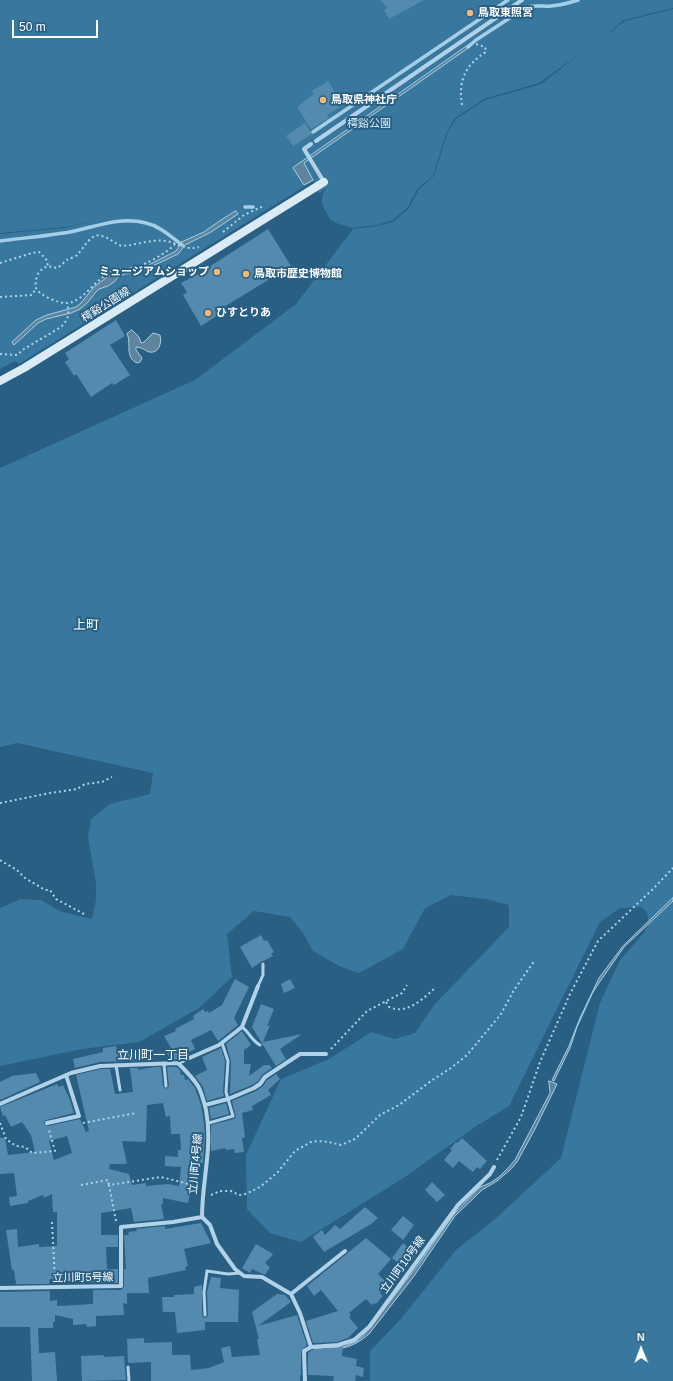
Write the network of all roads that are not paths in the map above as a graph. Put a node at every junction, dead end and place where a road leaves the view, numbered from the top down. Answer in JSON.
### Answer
{"nodes":[{"id":1,"x":522,"y":0,"type":"edge"},
{"id":2,"x":316,"y":141,"type":"dead end"},
{"id":3,"x":311,"y":144,"type":"dead end"},
{"id":4,"x":324,"y":182,"type":"joint"},
{"id":5,"x":0,"y":381,"type":"edge"},
{"id":6,"x":263,"y":964,"type":"dead end"},
{"id":7,"x":258,"y":986,"type":"joint"},
{"id":8,"x":242,"y":1026,"type":"junction"},
{"id":9,"x":222,"y":1043,"type":"junction"},
{"id":10,"x":260,"y":1045,"type":"dead end"},
{"id":11,"x":326,"y":1054,"type":"road end"},
{"id":12,"x":178,"y":1063,"type":"junction"},
{"id":13,"x":164,"y":1064,"type":"junction"},
{"id":14,"x":116,"y":1065,"type":"junction"},
{"id":15,"x":66,"y":1075,"type":"junction"},
{"id":16,"x":166,"y":1086,"type":"dead end"},
{"id":17,"x":120,"y":1090,"type":"dead end"},
{"id":18,"x":228,"y":1098,"type":"junction"},
{"id":19,"x":0,"y":1104,"type":"edge"},
{"id":20,"x":205,"y":1105,"type":"junction"},
{"id":21,"x":47,"y":1123,"type":"road end"},
{"id":22,"x":209,"y":1123,"type":"junction"},
{"id":23,"x":494,"y":1167,"type":"road end"},
{"id":24,"x":202,"y":1217,"type":"junction"},
{"id":25,"x":345,"y":1251,"type":"dead end"},
{"id":26,"x":240,"y":1273,"type":"junction"},
{"id":27,"x":0,"y":1288,"type":"edge"},
{"id":28,"x":291,"y":1294,"type":"junction"},
{"id":29,"x":205,"y":1315,"type":"dead end"},
{"id":30,"x":311,"y":1347,"type":"junction"},
{"id":31,"x":128,"y":1367,"type":"dead end"},
{"id":32,"x":129,"y":1381,"type":"edge"},
{"id":33,"x":305,"y":1381,"type":"edge"}],
"edges":[{"from":1,"to":2,"type":"street"},
{"from":3,"to":4,"type":"street"},
{"from":4,"to":5,"type":"main road","name":"樗谿公園線"},
{"from":6,"to":7,"type":"lane"},
{"from":7,"to":8,"type":"street"},
{"from":8,"to":9,"type":"street"},
{"from":8,"to":10,"type":"lane"},
{"from":9,"to":12,"type":"street"},
{"from":9,"to":18,"type":"lane"},
{"from":11,"to":18,"type":"street"},
{"from":12,"to":13,"type":"street"},
{"from":12,"to":20,"type":"street","name":"立川町4号線"},
{"from":13,"to":14,"type":"street"},
{"from":13,"to":16,"type":"lane"},
{"from":14,"to":15,"type":"street"},
{"from":14,"to":17,"type":"lane"},
{"from":15,"to":19,"type":"street"},
{"from":15,"to":21,"type":"street"},
{"from":18,"to":20,"type":"street"},
{"from":18,"to":22,"type":"lane"},
{"from":20,"to":22,"type":"street","name":"立川町4号線"},
{"from":22,"to":24,"type":"street","name":"立川町4号線"},
{"from":23,"to":30,"type":"street","name":"立川町10号線"},
{"from":24,"to":26,"type":"street"},
{"from":24,"to":27,"type":"street","name":"立川町5号線"},
{"from":25,"to":28,"type":"street"},
{"from":26,"to":28,"type":"street"},
{"from":26,"to":29,"type":"lane"},
{"from":28,"to":30,"type":"street"},
{"from":30,"to":33,"type":"street"},
{"from":31,"to":32,"type":"lane"}]}
